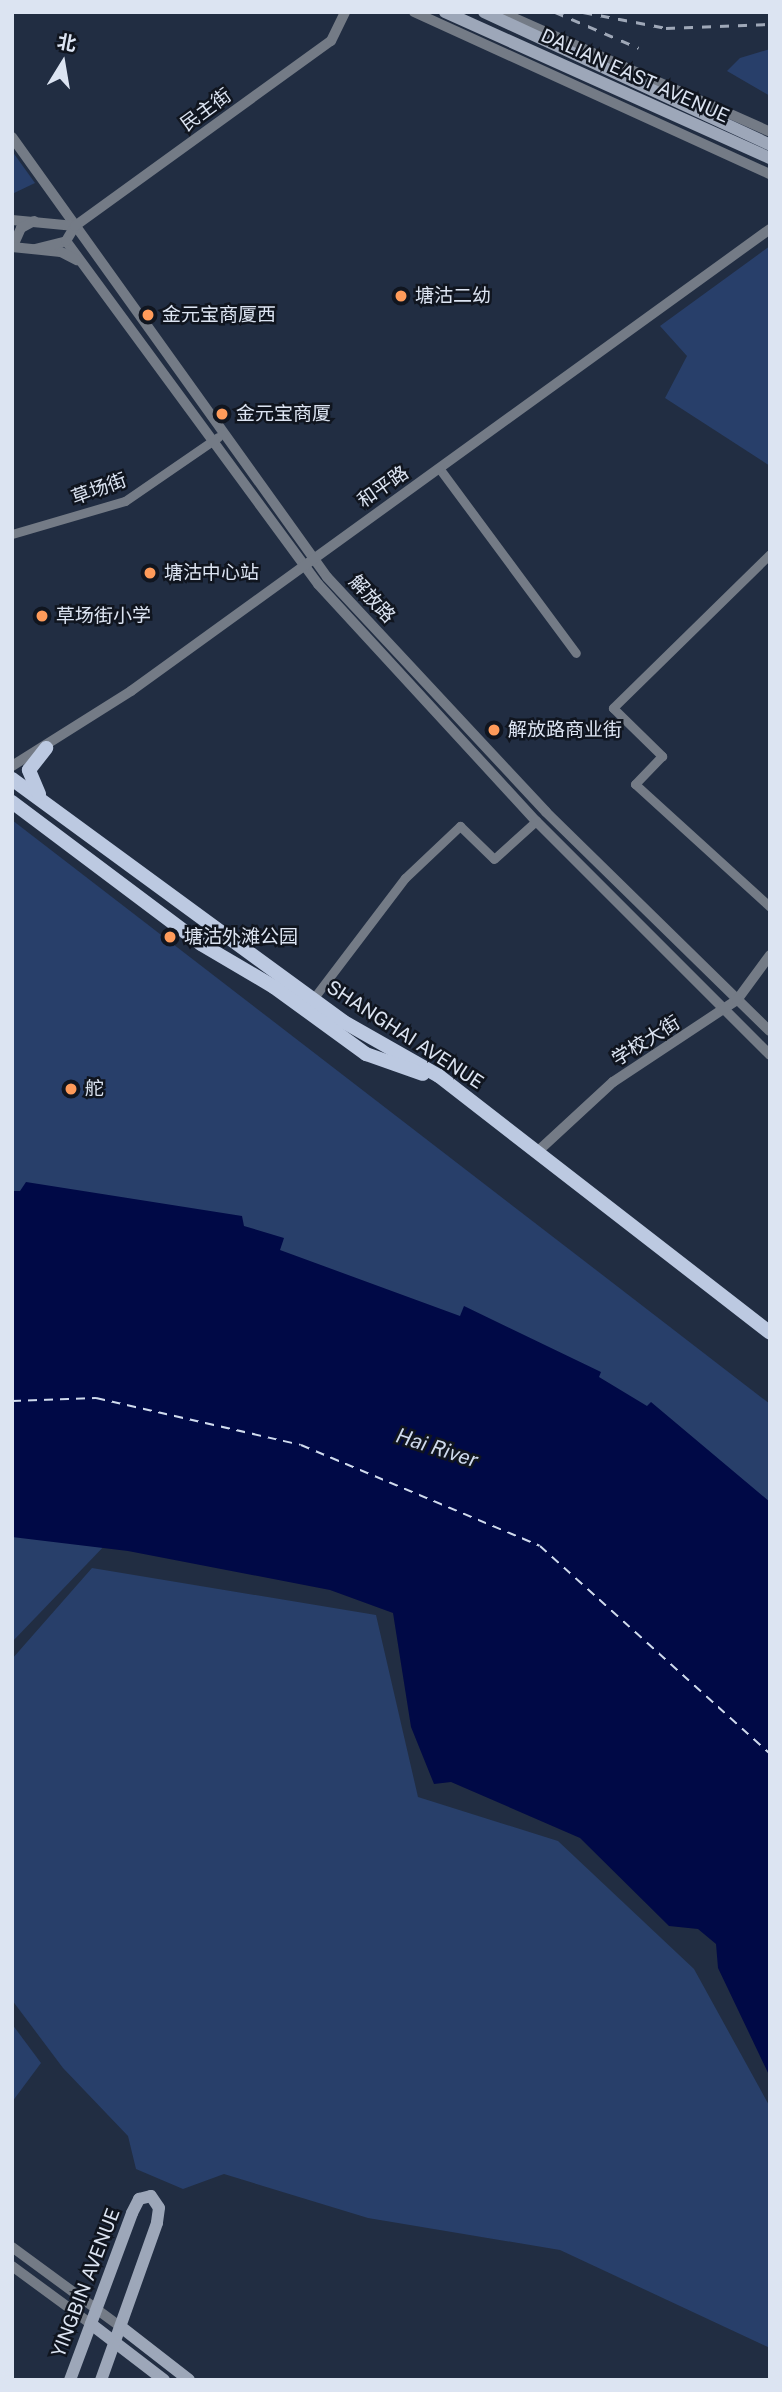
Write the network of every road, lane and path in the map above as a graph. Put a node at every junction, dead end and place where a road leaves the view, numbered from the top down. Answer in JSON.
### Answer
{"nodes":[{"id":1,"x":345,"y":12,"type":"edge"},
{"id":2,"x":414,"y":12,"type":"edge"},
{"id":3,"x":446,"y":12,"type":"edge"},
{"id":4,"x":484,"y":12,"type":"edge"},
{"id":5,"x":501,"y":12,"type":"edge"},
{"id":6,"x":770,"y":132,"type":"edge"},
{"id":7,"x":12,"y":137,"type":"edge"},
{"id":8,"x":770,"y":143,"type":"edge"},
{"id":9,"x":770,"y":158,"type":"edge"},
{"id":10,"x":770,"y":174,"type":"edge"},
{"id":11,"x":12,"y":220,"type":"edge"},
{"id":12,"x":36,"y":220,"type":"junction"},
{"id":13,"x":75,"y":226,"type":"junction"},
{"id":14,"x":770,"y":229,"type":"edge"},
{"id":15,"x":66,"y":241,"type":"junction"},
{"id":16,"x":13,"y":246,"type":"edge"},
{"id":17,"x":35,"y":249,"type":"junction"},
{"id":18,"x":84,"y":266,"type":"junction"},
{"id":19,"x":218,"y":437,"type":"junction"},
{"id":20,"x":439,"y":468,"type":"junction"},
{"id":21,"x":12,"y":534,"type":"edge"},
{"id":22,"x":770,"y":554,"type":"edge"},
{"id":23,"x":304,"y":560,"type":"junction"},
{"id":24,"x":576,"y":653,"type":"dead end"},
{"id":25,"x":46,"y":748,"type":"junction"},
{"id":26,"x":12,"y":766,"type":"edge"},
{"id":27,"x":12,"y":779,"type":"edge"},
{"id":28,"x":45,"y":799,"type":"junction"},
{"id":29,"x":12,"y":802,"type":"edge"},
{"id":30,"x":536,"y":821,"type":"junction"},
{"id":31,"x":770,"y":906,"type":"edge"},
{"id":32,"x":770,"y":956,"type":"edge"},
{"id":33,"x":313,"y":999,"type":"junction"},
{"id":34,"x":737,"y":1000,"type":"junction"},
{"id":35,"x":723,"y":1011,"type":"junction"},
{"id":36,"x":770,"y":1031,"type":"edge"},
{"id":37,"x":770,"y":1055,"type":"edge"},
{"id":38,"x":536,"y":1153,"type":"junction"},
{"id":39,"x":768,"y":1329,"type":"edge"},
{"id":40,"x":12,"y":2247,"type":"edge"},
{"id":41,"x":12,"y":2266,"type":"edge"},
{"id":42,"x":96,"y":2309,"type":"junction"},
{"id":43,"x":91,"y":2324,"type":"junction"},
{"id":44,"x":121,"y":2327,"type":"junction"},
{"id":45,"x":115,"y":2342,"type":"junction"},
{"id":46,"x":70,"y":2380,"type":"edge"},
{"id":47,"x":101,"y":2380,"type":"edge"},
{"id":48,"x":164,"y":2380,"type":"edge"},
{"id":49,"x":189,"y":2380,"type":"edge"}],
"edges":[{"from":1,"to":13,"type":"street","name":"民主街"},
{"from":2,"to":10,"type":"street"},
{"from":3,"to":9,"type":"main road","name":"DALIAN EAST AVENUE"},
{"from":4,"to":8,"type":"main road","name":"DALIAN EAST AVENUE"},
{"from":5,"to":6,"type":"street"},
{"from":7,"to":13,"type":"street","name":"解放路"},
{"from":11,"to":12,"type":"street"},
{"from":12,"to":13,"type":"street"},
{"from":12,"to":16,"type":"street"},
{"from":13,"to":15,"type":"street"},
{"from":13,"to":19,"type":"street","name":"解放路"},
{"from":14,"to":20,"type":"street","name":"和平路"},
{"from":15,"to":17,"type":"street"},
{"from":15,"to":18,"type":"street","name":"解放路"},
{"from":16,"to":17,"type":"street"},
{"from":17,"to":18,"type":"street"},
{"from":18,"to":19,"type":"street","name":"解放路"},
{"from":19,"to":21,"type":"street","name":"草场街"},
{"from":19,"to":23,"type":"street","name":"解放路"},
{"from":19,"to":23,"type":"street","name":"解放路"},
{"from":20,"to":23,"type":"street","name":"和平路"},
{"from":20,"to":24,"type":"street"},
{"from":22,"to":31,"type":"street"},
{"from":23,"to":25,"type":"street"},
{"from":23,"to":30,"type":"street","name":"解放路"},
{"from":23,"to":34,"type":"street","name":"解放路"},
{"from":25,"to":26,"type":"street"},
{"from":25,"to":28,"type":"main road"},
{"from":27,"to":28,"type":"main road","name":"SHANGHAI AVENUE"},
{"from":28,"to":33,"type":"main road","name":"SHANGHAI AVENUE"},
{"from":29,"to":39,"type":"main road","name":"SHANGHAI AVENUE"},
{"from":30,"to":33,"type":"street"},
{"from":30,"to":35,"type":"street","name":"解放路"},
{"from":32,"to":34,"type":"street","name":"学校大街"},
{"from":33,"to":38,"type":"main road","name":"SHANGHAI AVENUE"},
{"from":34,"to":35,"type":"street","name":"学校大街"},
{"from":34,"to":36,"type":"street","name":"解放路"},
{"from":35,"to":37,"type":"street","name":"解放路"},
{"from":35,"to":38,"type":"street","name":"学校大街"},
{"from":38,"to":39,"type":"main road","name":"SHANGHAI AVENUE"},
{"from":40,"to":42,"type":"street"},
{"from":41,"to":43,"type":"street"},
{"from":42,"to":43,"type":"main road","name":"YINGBIN AVENUE"},
{"from":42,"to":44,"type":"street"},
{"from":42,"to":44,"type":"main road","name":"YINGBIN AVENUE"},
{"from":43,"to":45,"type":"main road"},
{"from":43,"to":46,"type":"main road","name":"YINGBIN AVENUE"},
{"from":44,"to":45,"type":"main road","name":"YINGBIN AVENUE"},
{"from":44,"to":49,"type":"main road"},
{"from":45,"to":47,"type":"main road","name":"YINGBIN AVENUE"},
{"from":45,"to":48,"type":"main road"}]}
